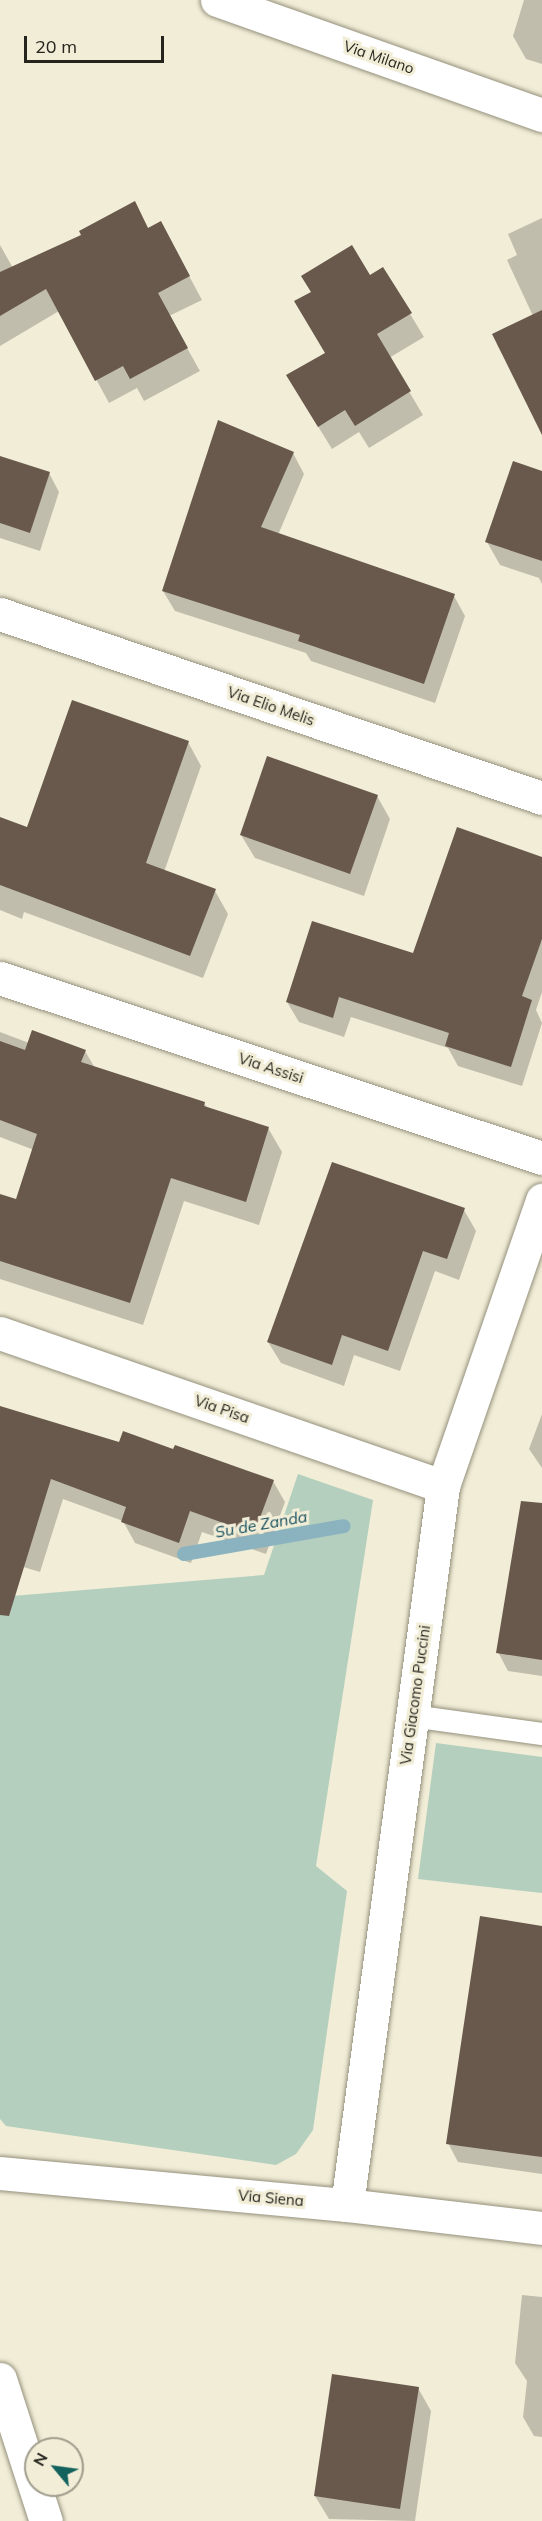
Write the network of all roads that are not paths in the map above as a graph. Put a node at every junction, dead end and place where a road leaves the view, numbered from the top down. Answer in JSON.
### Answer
{"nodes":[{"id":1,"x":217,"y":0,"type":"edge"},
{"id":2,"x":542,"y":115,"type":"edge"},
{"id":3,"x":0,"y":614,"type":"edge"},
{"id":4,"x":542,"y":798,"type":"edge"},
{"id":5,"x":0,"y":978,"type":"edge"},
{"id":6,"x":542,"y":1158,"type":"edge"},
{"id":7,"x":542,"y":1200,"type":"edge"},
{"id":8,"x":0,"y":1333,"type":"edge"},
{"id":9,"x":443,"y":1486,"type":"junction"},
{"id":10,"x":412,"y":1716,"type":"junction"},
{"id":11,"x":542,"y":1734,"type":"edge"},
{"id":12,"x":0,"y":2173,"type":"edge"},
{"id":13,"x":347,"y":2205,"type":"junction"},
{"id":14,"x":542,"y":2228,"type":"edge"},
{"id":15,"x":0,"y":2379,"type":"edge"},
{"id":16,"x":46,"y":2521,"type":"edge"}],
"edges":[{"from":1,"to":2,"type":"street","name":"Via Milano"},
{"from":3,"to":4,"type":"street","name":"Via Elio Melis"},
{"from":5,"to":6,"type":"street","name":"Via Assisi"},
{"from":7,"to":9,"type":"street","name":"Via Giacomo Puccini"},
{"from":8,"to":9,"type":"street","name":"Via Pisa"},
{"from":9,"to":10,"type":"street","name":"Via Giacomo Puccini"},
{"from":10,"to":11,"type":"lane"},
{"from":10,"to":13,"type":"street","name":"Via Giacomo Puccini"},
{"from":12,"to":13,"type":"street","name":"Via Siena"},
{"from":13,"to":14,"type":"street","name":"Via Siena"},
{"from":15,"to":16,"type":"street"}]}
